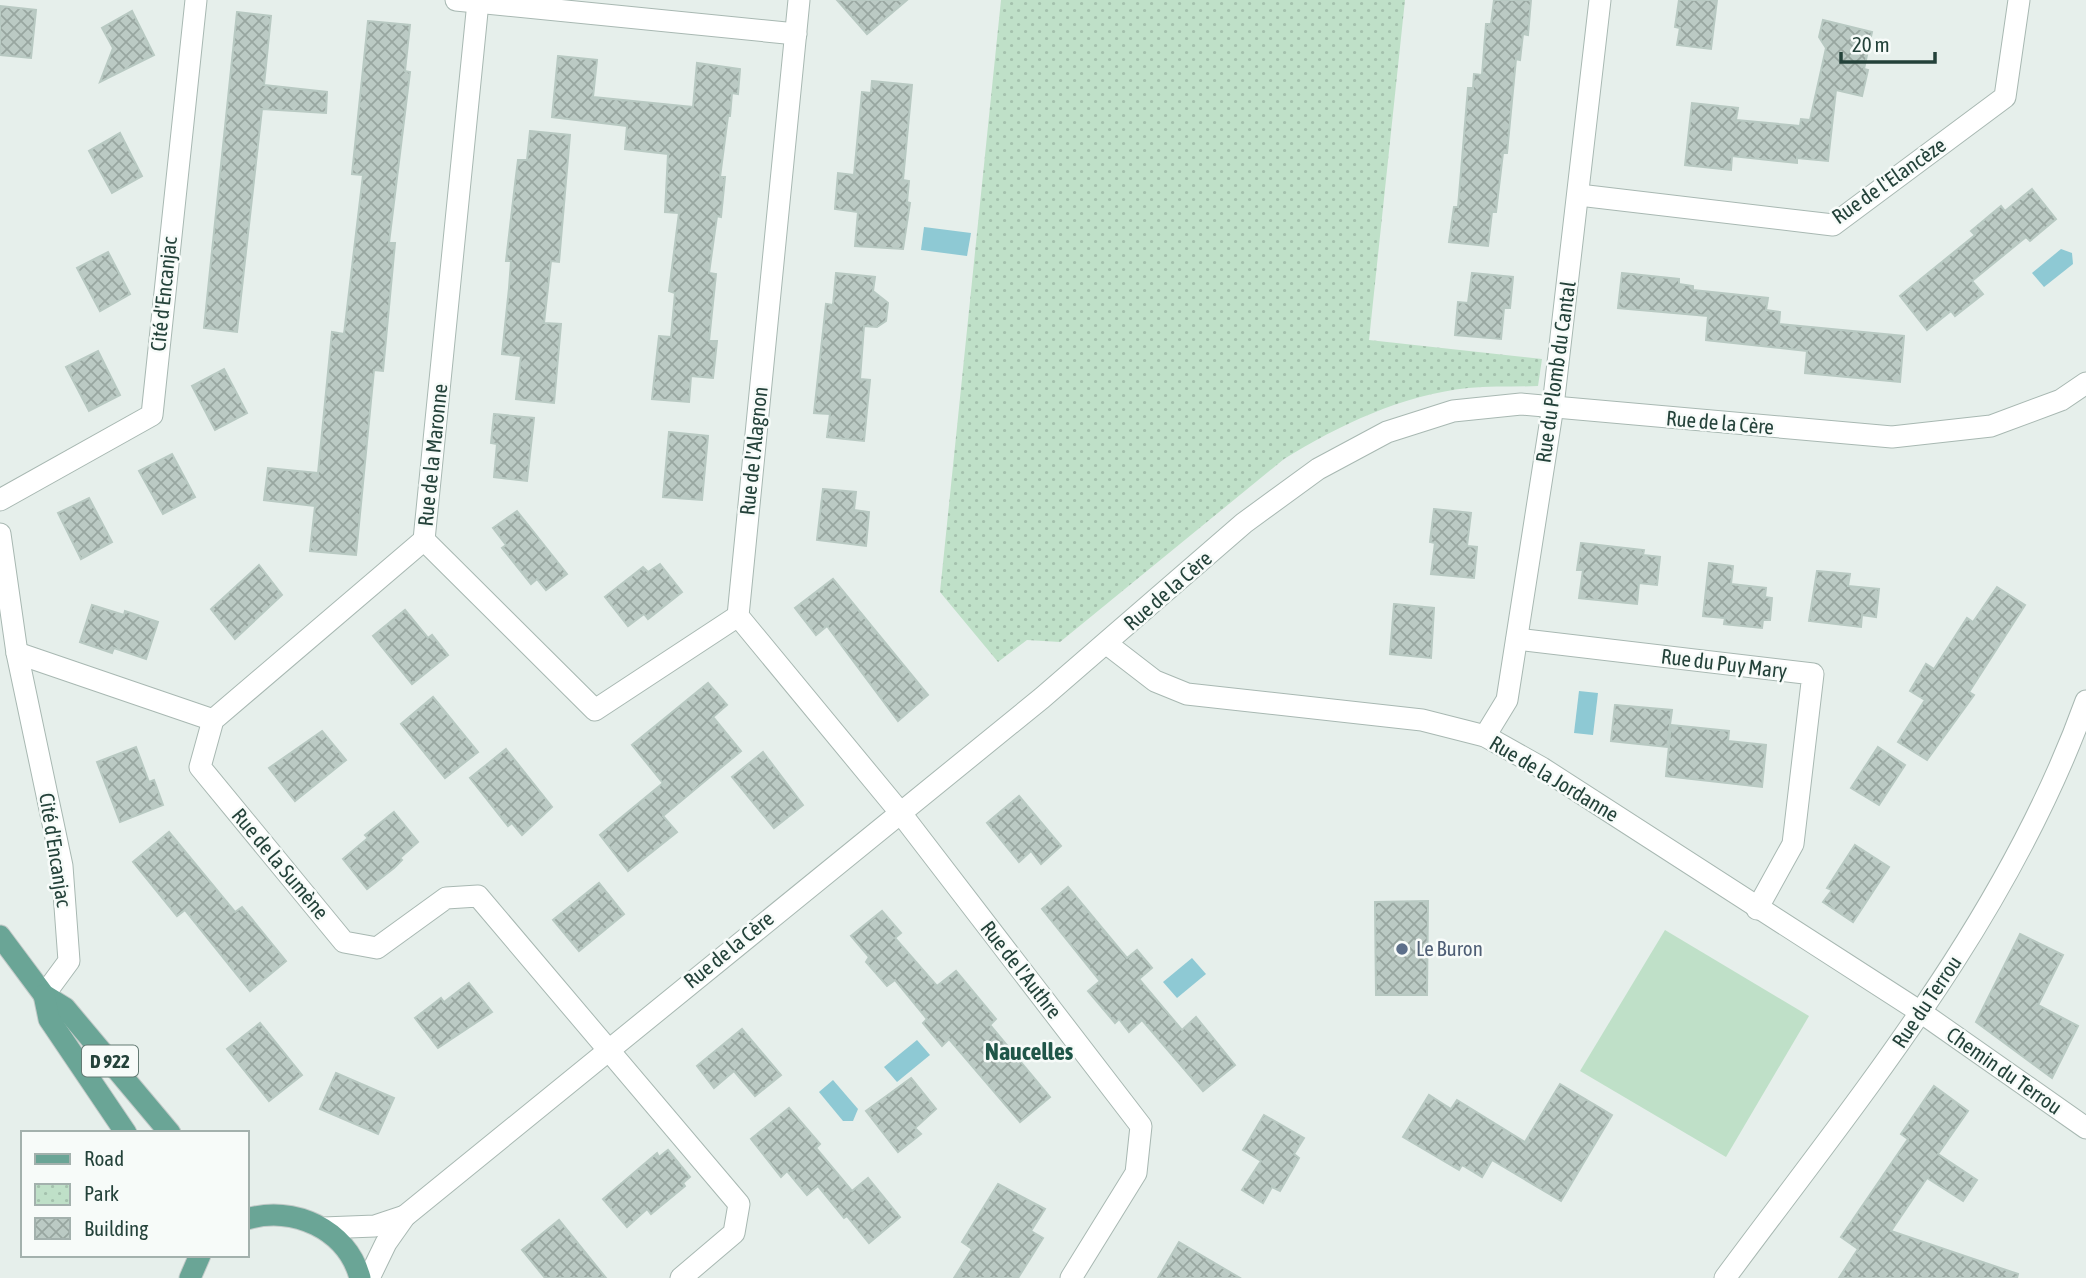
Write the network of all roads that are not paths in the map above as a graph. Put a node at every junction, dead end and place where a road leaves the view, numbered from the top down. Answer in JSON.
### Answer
{"nodes":[{"id":1,"x":196,"y":0,"type":"edge"},
{"id":2,"x":456,"y":0,"type":"edge"},
{"id":3,"x":799,"y":0,"type":"edge"},
{"id":4,"x":1600,"y":0,"type":"edge"},
{"id":5,"x":2020,"y":0,"type":"edge"},
{"id":6,"x":478,"y":2,"type":"junction"},
{"id":7,"x":796,"y":34,"type":"junction"},
{"id":8,"x":1579,"y":195,"type":"junction"},
{"id":9,"x":2086,"y":383,"type":"edge"},
{"id":10,"x":1553,"y":406,"type":"junction"},
{"id":11,"x":0,"y":500,"type":"edge"},
{"id":12,"x":0,"y":534,"type":"edge"},
{"id":13,"x":425,"y":540,"type":"junction"},
{"id":14,"x":738,"y":616,"type":"junction"},
{"id":15,"x":1517,"y":639,"type":"junction"},
{"id":16,"x":1107,"y":644,"type":"junction"},
{"id":17,"x":17,"y":653,"type":"junction"},
{"id":18,"x":2086,"y":701,"type":"edge"},
{"id":19,"x":213,"y":720,"type":"junction"},
{"id":20,"x":1485,"y":736,"type":"junction"},
{"id":21,"x":899,"y":811,"type":"junction"},
{"id":22,"x":1757,"y":909,"type":"junction"},
{"id":23,"x":0,"y":936,"type":"edge"},
{"id":24,"x":44,"y":995,"type":"junction"},
{"id":25,"x":1922,"y":1013,"type":"junction"},
{"id":26,"x":608,"y":1048,"type":"junction"},
{"id":27,"x":2086,"y":1128,"type":"edge"},
{"id":28,"x":125,"y":1131,"type":"edge"},
{"id":29,"x":168,"y":1131,"type":"edge"},
{"id":30,"x":250,"y":1215,"type":"edge"},
{"id":31,"x":405,"y":1216,"type":"junction"},
{"id":32,"x":323,"y":1228,"type":"junction"},
{"id":33,"x":181,"y":1257,"type":"edge"},
{"id":34,"x":199,"y":1257,"type":"edge"},
{"id":35,"x":188,"y":1278,"type":"edge"},
{"id":36,"x":360,"y":1278,"type":"edge"},
{"id":37,"x":369,"y":1278,"type":"edge"},
{"id":38,"x":681,"y":1278,"type":"edge"},
{"id":39,"x":1072,"y":1278,"type":"edge"},
{"id":40,"x":1725,"y":1278,"type":"edge"}],
"edges":[{"from":1,"to":11,"type":"street","name":"Cité d'Encanjac"},
{"from":2,"to":6,"type":"street"},
{"from":3,"to":7,"type":"street","name":"Rue de l'Alagnon"},
{"from":4,"to":8,"type":"street","name":"Rue du Plomb du Cantal"},
{"from":5,"to":8,"type":"street","name":"Rue de l'Elancèze"},
{"from":6,"to":7,"type":"street"},
{"from":6,"to":13,"type":"street","name":"Rue de la Maronne"},
{"from":7,"to":14,"type":"street","name":"Rue de l'Alagnon"},
{"from":8,"to":10,"type":"street","name":"Rue du Plomb du Cantal"},
{"from":9,"to":10,"type":"street","name":"Rue de la Cère"},
{"from":10,"to":15,"type":"street","name":"Rue du Plomb du Cantal"},
{"from":10,"to":16,"type":"street","name":"Rue de la Cère"},
{"from":12,"to":17,"type":"street","name":"Cité d'Encanjac"},
{"from":13,"to":14,"type":"street","name":"Rue de la Maronne"},
{"from":13,"to":19,"type":"street"},
{"from":14,"to":21,"type":"street"},
{"from":15,"to":20,"type":"street","name":"Rue du Plomb du Cantal"},
{"from":15,"to":22,"type":"street","name":"Rue du Puy Mary"},
{"from":16,"to":20,"type":"street","name":"Rue de la Jordanne"},
{"from":16,"to":21,"type":"street","name":"Rue de la Cère"},
{"from":17,"to":19,"type":"street"},
{"from":17,"to":24,"type":"street","name":"Cité d'Encanjac"},
{"from":18,"to":25,"type":"street","name":"Rue du Terrou"},
{"from":19,"to":26,"type":"street","name":"Rue de la Sumène"},
{"from":20,"to":22,"type":"street","name":"Rue de la Jordanne"},
{"from":21,"to":26,"type":"street","name":"Rue de la Cère"},
{"from":21,"to":39,"type":"street","name":"Rue de l'Authre"},
{"from":22,"to":25,"type":"street","name":"Rue de la Jordanne"},
{"from":23,"to":24,"type":"main road","number":"D 922"},
{"from":24,"to":28,"type":"main road","number":"D 922"},
{"from":24,"to":29,"type":"main road","number":"D 922"},
{"from":25,"to":27,"type":"street","name":"Chemin du Terrou"},
{"from":25,"to":40,"type":"street","name":"Rue du Terrou"},
{"from":26,"to":31,"type":"street","name":"Rue de la Cère"},
{"from":26,"to":38,"type":"street"},
{"from":30,"to":32,"type":"main road"},
{"from":31,"to":32,"type":"street","name":"Rue de la Cère"},
{"from":31,"to":37,"type":"street","name":"Rue de la Cère"},
{"from":32,"to":36,"type":"main road"},
{"from":33,"to":35,"type":"main road"},
{"from":34,"to":35,"type":"main road"}]}
